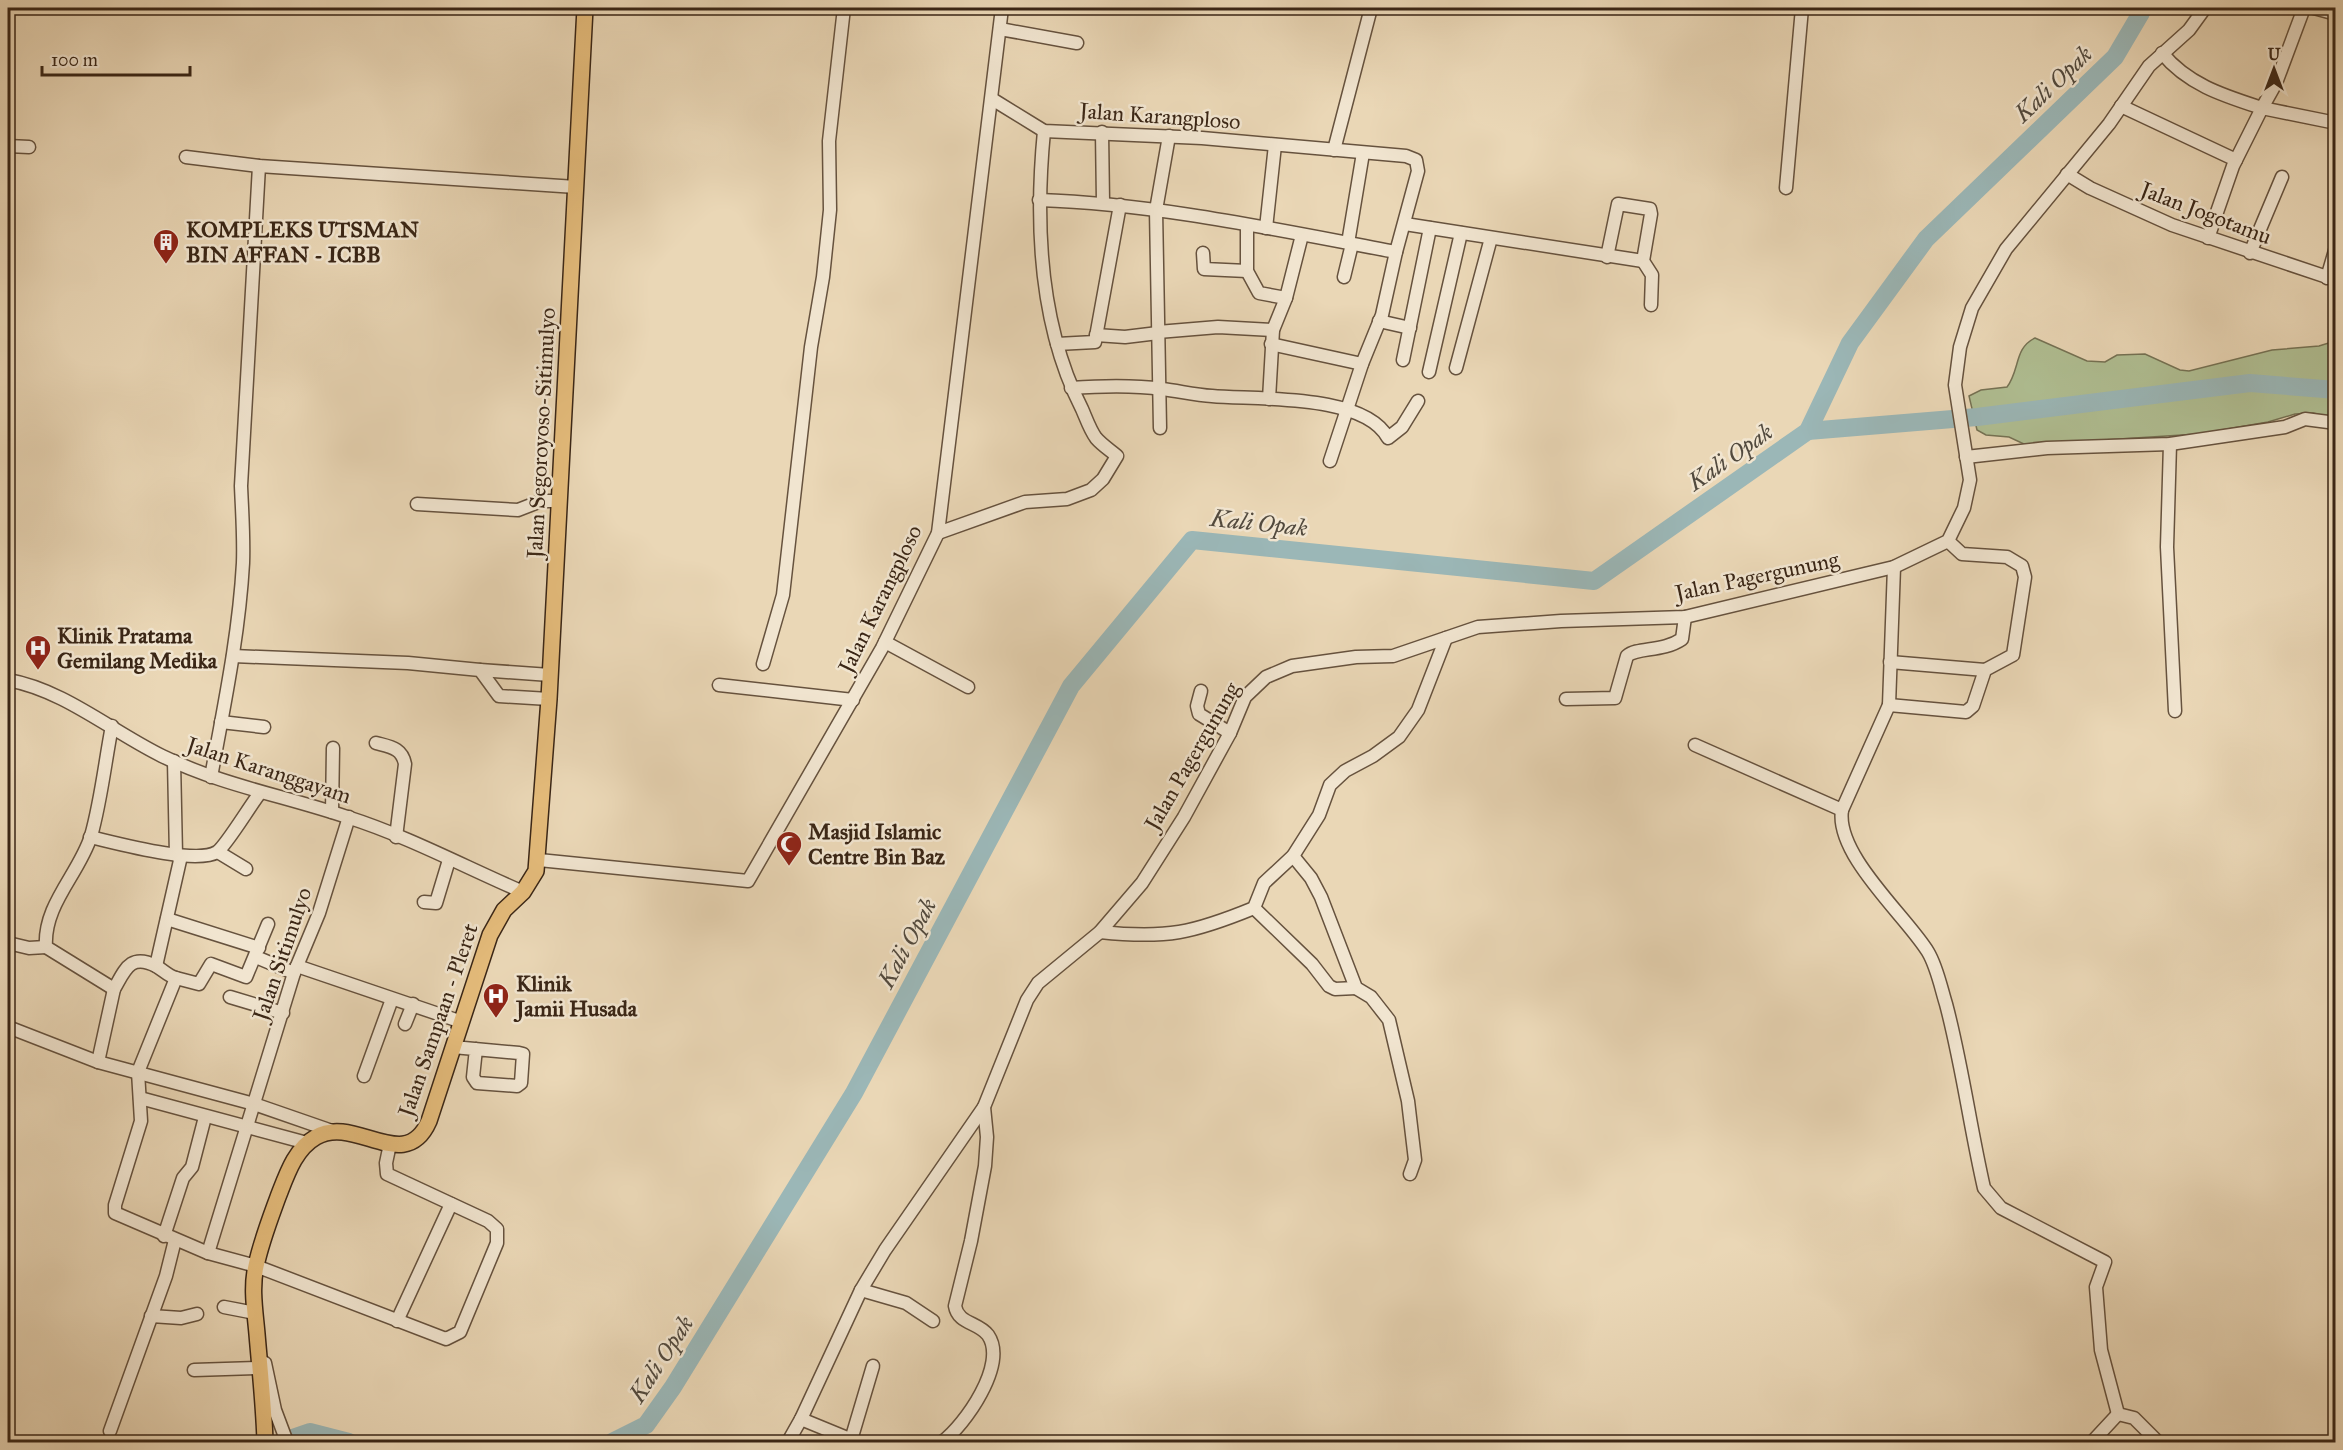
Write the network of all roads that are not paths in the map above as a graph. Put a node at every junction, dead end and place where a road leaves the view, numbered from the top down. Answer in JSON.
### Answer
{"nodes":[{"id":1,"x":585,"y":8,"type":"edge"},
{"id":2,"x":844,"y":8,"type":"edge"},
{"id":3,"x":1002,"y":8,"type":"edge"},
{"id":4,"x":1371,"y":8,"type":"edge"},
{"id":5,"x":1802,"y":8,"type":"edge"},
{"id":6,"x":2205,"y":8,"type":"edge"},
{"id":7,"x":2304,"y":8,"type":"edge"},
{"id":8,"x":2314,"y":8,"type":"edge"},
{"id":9,"x":2336,"y":14,"type":"edge"},
{"id":10,"x":1000,"y":29,"type":"junction"},
{"id":11,"x":1077,"y":43,"type":"dead end"},
{"id":12,"x":2162,"y":53,"type":"junction"},
{"id":13,"x":992,"y":99,"type":"junction"},
{"id":14,"x":2121,"y":106,"type":"junction"},
{"id":15,"x":2262,"y":108,"type":"junction"},
{"id":16,"x":2336,"y":123,"type":"edge"},
{"id":17,"x":1044,"y":131,"type":"junction"},
{"id":18,"x":1102,"y":132,"type":"junction"},
{"id":19,"x":1169,"y":136,"type":"junction"},
{"id":20,"x":1275,"y":145,"type":"junction"},
{"id":21,"x":8,"y":146,"type":"edge"},
{"id":22,"x":29,"y":147,"type":"dead end"},
{"id":23,"x":1334,"y":150,"type":"junction"},
{"id":24,"x":1363,"y":153,"type":"junction"},
{"id":25,"x":186,"y":157,"type":"dead end"},
{"id":26,"x":2236,"y":160,"type":"junction"},
{"id":27,"x":260,"y":166,"type":"junction"},
{"id":28,"x":2067,"y":174,"type":"junction"},
{"id":29,"x":2282,"y":177,"type":"dead end"},
{"id":30,"x":2336,"y":184,"type":"edge"},
{"id":31,"x":576,"y":187,"type":"junction"},
{"id":32,"x":1786,"y":188,"type":"dead end"},
{"id":33,"x":2336,"y":194,"type":"edge"},
{"id":34,"x":1039,"y":200,"type":"junction"},
{"id":35,"x":1103,"y":202,"type":"junction"},
{"id":36,"x":1120,"y":205,"type":"junction"},
{"id":37,"x":1156,"y":210,"type":"junction"},
{"id":38,"x":1405,"y":224,"type":"junction"},
{"id":39,"x":1247,"y":226,"type":"junction"},
{"id":40,"x":1266,"y":228,"type":"junction"},
{"id":41,"x":1430,"y":228,"type":"junction"},
{"id":42,"x":1461,"y":233,"type":"junction"},
{"id":43,"x":1302,"y":235,"type":"junction"},
{"id":44,"x":1491,"y":238,"type":"junction"},
{"id":45,"x":2208,"y":238,"type":"junction"},
{"id":46,"x":1350,"y":244,"type":"junction"},
{"id":47,"x":2336,"y":247,"type":"edge"},
{"id":48,"x":1396,"y":252,"type":"junction"},
{"id":49,"x":1203,"y":253,"type":"dead end"},
{"id":50,"x":2250,"y":253,"type":"junction"},
{"id":51,"x":1607,"y":257,"type":"junction"},
{"id":52,"x":1642,"y":261,"type":"junction"},
{"id":53,"x":1247,"y":272,"type":"junction"},
{"id":54,"x":1344,"y":277,"type":"dead end"},
{"id":55,"x":2331,"y":279,"type":"edge"},
{"id":56,"x":1286,"y":298,"type":"junction"},
{"id":57,"x":1651,"y":305,"type":"dead end"},
{"id":58,"x":1379,"y":321,"type":"junction"},
{"id":59,"x":1410,"y":328,"type":"junction"},
{"id":60,"x":1273,"y":330,"type":"junction"},
{"id":61,"x":1158,"y":332,"type":"junction"},
{"id":62,"x":1096,"y":335,"type":"junction"},
{"id":63,"x":1057,"y":344,"type":"junction"},
{"id":64,"x":1271,"y":344,"type":"junction"},
{"id":65,"x":1403,"y":360,"type":"dead end"},
{"id":66,"x":1362,"y":363,"type":"junction"},
{"id":67,"x":1456,"y":368,"type":"dead end"},
{"id":68,"x":1429,"y":372,"type":"dead end"},
{"id":69,"x":1071,"y":388,"type":"junction"},
{"id":70,"x":1161,"y":388,"type":"junction"},
{"id":71,"x":1269,"y":399,"type":"junction"},
{"id":72,"x":1418,"y":401,"type":"dead end"},
{"id":73,"x":1346,"y":410,"type":"junction"},
{"id":74,"x":2336,"y":423,"type":"edge"},
{"id":75,"x":1160,"y":428,"type":"dead end"},
{"id":76,"x":2170,"y":444,"type":"junction"},
{"id":77,"x":1966,"y":457,"type":"junction"},
{"id":78,"x":1330,"y":461,"type":"dead end"},
{"id":79,"x":559,"y":501,"type":"junction"},
{"id":80,"x":417,"y":504,"type":"dead end"},
{"id":81,"x":938,"y":533,"type":"junction"},
{"id":82,"x":1948,"y":541,"type":"junction"},
{"id":83,"x":1894,"y":567,"type":"junction"},
{"id":84,"x":1685,"y":616,"type":"junction"},
{"id":85,"x":1446,"y":638,"type":"junction"},
{"id":86,"x":885,"y":642,"type":"junction"},
{"id":87,"x":233,"y":656,"type":"junction"},
{"id":88,"x":1890,"y":662,"type":"junction"},
{"id":89,"x":763,"y":664,"type":"dead end"},
{"id":90,"x":480,"y":670,"type":"junction"},
{"id":91,"x":1985,"y":670,"type":"junction"},
{"id":92,"x":550,"y":675,"type":"junction"},
{"id":93,"x":8,"y":680,"type":"edge"},
{"id":94,"x":719,"y":685,"type":"dead end"},
{"id":95,"x":968,"y":687,"type":"dead end"},
{"id":96,"x":1201,"y":691,"type":"dead end"},
{"id":97,"x":549,"y":699,"type":"junction"},
{"id":98,"x":1566,"y":699,"type":"dead end"},
{"id":99,"x":853,"y":700,"type":"junction"},
{"id":100,"x":1889,"y":705,"type":"junction"},
{"id":101,"x":2175,"y":711,"type":"dead end"},
{"id":102,"x":222,"y":722,"type":"junction"},
{"id":103,"x":112,"y":726,"type":"junction"},
{"id":104,"x":264,"y":727,"type":"dead end"},
{"id":105,"x":1230,"y":733,"type":"junction"},
{"id":106,"x":376,"y":743,"type":"dead end"},
{"id":107,"x":1695,"y":745,"type":"dead end"},
{"id":108,"x":333,"y":748,"type":"dead end"},
{"id":109,"x":174,"y":761,"type":"junction"},
{"id":110,"x":212,"y":777,"type":"junction"},
{"id":111,"x":260,"y":793,"type":"junction"},
{"id":112,"x":1842,"y":810,"type":"junction"},
{"id":113,"x":332,"y":812,"type":"junction"},
{"id":114,"x":349,"y":817,"type":"junction"},
{"id":115,"x":90,"y":837,"type":"junction"},
{"id":116,"x":396,"y":837,"type":"junction"},
{"id":117,"x":218,"y":852,"type":"junction"},
{"id":118,"x":179,"y":855,"type":"junction"},
{"id":119,"x":1293,"y":856,"type":"junction"},
{"id":120,"x":449,"y":860,"type":"junction"},
{"id":121,"x":539,"y":860,"type":"junction"},
{"id":122,"x":246,"y":869,"type":"dead end"},
{"id":123,"x":523,"y":892,"type":"junction"},
{"id":124,"x":424,"y":902,"type":"dead end"},
{"id":125,"x":1254,"y":908,"type":"junction"},
{"id":126,"x":167,"y":919,"type":"junction"},
{"id":127,"x":268,"y":924,"type":"dead end"},
{"id":128,"x":1100,"y":932,"type":"junction"},
{"id":129,"x":8,"y":943,"type":"edge"},
{"id":130,"x":46,"y":947,"type":"junction"},
{"id":131,"x":257,"y":953,"type":"junction"},
{"id":132,"x":156,"y":966,"type":"junction"},
{"id":133,"x":296,"y":970,"type":"junction"},
{"id":134,"x":176,"y":978,"type":"junction"},
{"id":135,"x":1356,"y":988,"type":"junction"},
{"id":136,"x":114,"y":989,"type":"junction"},
{"id":137,"x":230,"y":997,"type":"dead end"},
{"id":138,"x":392,"y":999,"type":"junction"},
{"id":139,"x":413,"y":1004,"type":"junction"},
{"id":140,"x":283,"y":1013,"type":"junction"},
{"id":141,"x":459,"y":1021,"type":"junction"},
{"id":142,"x":405,"y":1024,"type":"dead end"},
{"id":143,"x":8,"y":1027,"type":"edge"},
{"id":144,"x":453,"y":1047,"type":"junction"},
{"id":145,"x":476,"y":1049,"type":"junction"},
{"id":146,"x":98,"y":1062,"type":"junction"},
{"id":147,"x":364,"y":1076,"type":"dead end"},
{"id":148,"x":139,"y":1084,"type":"junction"},
{"id":149,"x":254,"y":1104,"type":"junction"},
{"id":150,"x":984,"y":1107,"type":"junction"},
{"id":151,"x":205,"y":1117,"type":"junction"},
{"id":152,"x":247,"y":1127,"type":"junction"},
{"id":153,"x":332,"y":1131,"type":"junction"},
{"id":154,"x":307,"y":1143,"type":"junction"},
{"id":155,"x":390,"y":1144,"type":"junction"},
{"id":156,"x":1410,"y":1174,"type":"dead end"},
{"id":157,"x":451,"y":1204,"type":"junction"},
{"id":158,"x":170,"y":1238,"type":"junction"},
{"id":159,"x":208,"y":1253,"type":"junction"},
{"id":160,"x":256,"y":1266,"type":"junction"},
{"id":161,"x":861,"y":1290,"type":"junction"},
{"id":162,"x":224,"y":1307,"type":"dead end"},
{"id":163,"x":197,"y":1314,"type":"dead end"},
{"id":164,"x":152,"y":1316,"type":"junction"},
{"id":165,"x":256,"y":1321,"type":"junction"},
{"id":166,"x":397,"y":1321,"type":"junction"},
{"id":167,"x":933,"y":1321,"type":"dead end"},
{"id":168,"x":873,"y":1365,"type":"dead end"},
{"id":169,"x":260,"y":1368,"type":"junction"},
{"id":170,"x":194,"y":1370,"type":"dead end"},
{"id":171,"x":269,"y":1413,"type":"junction"},
{"id":172,"x":2118,"y":1414,"type":"junction"},
{"id":173,"x":801,"y":1419,"type":"junction"},
{"id":174,"x":110,"y":1431,"type":"dead end"},
{"id":175,"x":854,"y":1441,"type":"edge"},
{"id":176,"x":265,"y":1443,"type":"edge"},
{"id":177,"x":287,"y":1443,"type":"edge"},
{"id":178,"x":788,"y":1443,"type":"edge"},
{"id":179,"x":942,"y":1443,"type":"edge"},
{"id":180,"x":2092,"y":1443,"type":"edge"},
{"id":181,"x":2158,"y":1443,"type":"edge"}],
"edges":[{"from":1,"to":31,"type":"main road","name":"Jalan Segoroyoso-Sitimulyo"},
{"from":2,"to":89,"type":"street"},
{"from":3,"to":10,"type":"street","name":"Jalan Karangploso"},
{"from":4,"to":23,"type":"street"},
{"from":5,"to":32,"type":"street"},
{"from":6,"to":12,"type":"street"},
{"from":7,"to":15,"type":"street"},
{"from":8,"to":9,"type":"street"},
{"from":10,"to":11,"type":"street"},
{"from":10,"to":13,"type":"street","name":"Jalan Karangploso"},
{"from":12,"to":14,"type":"street"},
{"from":12,"to":15,"type":"street"},
{"from":13,"to":17,"type":"street"},
{"from":13,"to":81,"type":"street","name":"Jalan Karangploso"},
{"from":14,"to":26,"type":"street"},
{"from":14,"to":28,"type":"street"},
{"from":15,"to":16,"type":"street"},
{"from":15,"to":26,"type":"street"},
{"from":17,"to":18,"type":"street","name":"Jalan Karangploso"},
{"from":17,"to":34,"type":"street"},
{"from":18,"to":19,"type":"street","name":"Jalan Karangploso"},
{"from":18,"to":35,"type":"street"},
{"from":19,"to":20,"type":"street","name":"Jalan Karangploso"},
{"from":19,"to":37,"type":"street"},
{"from":20,"to":23,"type":"street","name":"Jalan Karangploso"},
{"from":20,"to":40,"type":"street"},
{"from":21,"to":22,"type":"street"},
{"from":23,"to":24,"type":"street","name":"Jalan Karangploso"},
{"from":24,"to":38,"type":"street","name":"Jalan Karangploso"},
{"from":24,"to":46,"type":"street"},
{"from":25,"to":27,"type":"street"},
{"from":26,"to":45,"type":"street"},
{"from":27,"to":31,"type":"street"},
{"from":27,"to":87,"type":"street"},
{"from":28,"to":45,"type":"street","name":"Jalan Jogotamu"},
{"from":28,"to":77,"type":"street"},
{"from":29,"to":50,"type":"street"},
{"from":30,"to":33,"type":"street"},
{"from":31,"to":79,"type":"main road","name":"Jalan Segoroyoso-Sitimulyo"},
{"from":34,"to":35,"type":"street"},
{"from":34,"to":63,"type":"street"},
{"from":35,"to":36,"type":"street"},
{"from":36,"to":37,"type":"street"},
{"from":36,"to":62,"type":"street"},
{"from":37,"to":39,"type":"street"},
{"from":37,"to":61,"type":"street"},
{"from":38,"to":41,"type":"street"},
{"from":38,"to":48,"type":"street"},
{"from":39,"to":40,"type":"street"},
{"from":39,"to":53,"type":"street"},
{"from":40,"to":43,"type":"street"},
{"from":41,"to":42,"type":"street"},
{"from":41,"to":59,"type":"street"},
{"from":42,"to":44,"type":"street"},
{"from":42,"to":68,"type":"street"},
{"from":43,"to":46,"type":"street"},
{"from":43,"to":56,"type":"street"},
{"from":44,"to":51,"type":"street"},
{"from":44,"to":67,"type":"street"},
{"from":45,"to":50,"type":"street","name":"Jalan Jogotamu"},
{"from":46,"to":48,"type":"street"},
{"from":46,"to":54,"type":"street"},
{"from":47,"to":55,"type":"street"},
{"from":48,"to":58,"type":"street"},
{"from":49,"to":53,"type":"street"},
{"from":50,"to":55,"type":"street","name":"Jalan Jogotamu"},
{"from":51,"to":52,"type":"street"},
{"from":51,"to":52,"type":"street"},
{"from":52,"to":57,"type":"street"},
{"from":53,"to":56,"type":"street"},
{"from":56,"to":60,"type":"street"},
{"from":58,"to":59,"type":"street"},
{"from":58,"to":66,"type":"street"},
{"from":59,"to":65,"type":"street"},
{"from":60,"to":61,"type":"street"},
{"from":60,"to":64,"type":"street"},
{"from":61,"to":62,"type":"street"},
{"from":61,"to":70,"type":"street"},
{"from":62,"to":63,"type":"street"},
{"from":63,"to":69,"type":"street"},
{"from":64,"to":66,"type":"street"},
{"from":64,"to":71,"type":"street"},
{"from":66,"to":73,"type":"street"},
{"from":69,"to":70,"type":"street"},
{"from":69,"to":81,"type":"street"},
{"from":70,"to":71,"type":"street"},
{"from":70,"to":75,"type":"street"},
{"from":71,"to":73,"type":"street"},
{"from":72,"to":73,"type":"street"},
{"from":73,"to":78,"type":"street"},
{"from":74,"to":76,"type":"street"},
{"from":76,"to":77,"type":"street"},
{"from":76,"to":101,"type":"street"},
{"from":77,"to":82,"type":"street"},
{"from":79,"to":80,"type":"street"},
{"from":79,"to":92,"type":"main road","name":"Jalan Segoroyoso-Sitimulyo"},
{"from":81,"to":86,"type":"street","name":"Jalan Karangploso"},
{"from":82,"to":83,"type":"street","name":"Jalan Pagergunung"},
{"from":82,"to":91,"type":"street"},
{"from":83,"to":84,"type":"street","name":"Jalan Pagergunung"},
{"from":83,"to":88,"type":"street"},
{"from":84,"to":85,"type":"street","name":"Jalan Pagergunung"},
{"from":84,"to":98,"type":"street"},
{"from":85,"to":105,"type":"street","name":"Jalan Pagergunung"},
{"from":85,"to":119,"type":"street"},
{"from":86,"to":95,"type":"street"},
{"from":86,"to":99,"type":"street","name":"Jalan Karangploso"},
{"from":87,"to":90,"type":"street"},
{"from":87,"to":102,"type":"street"},
{"from":88,"to":91,"type":"street"},
{"from":88,"to":100,"type":"street"},
{"from":90,"to":92,"type":"street"},
{"from":90,"to":97,"type":"street"},
{"from":91,"to":100,"type":"street"},
{"from":92,"to":97,"type":"main road","name":"Jalan Segoroyoso-Sitimulyo"},
{"from":93,"to":103,"type":"street","name":"Jalan Karanggayam"},
{"from":94,"to":99,"type":"street"},
{"from":96,"to":105,"type":"street"},
{"from":97,"to":121,"type":"main road","name":"Jalan Segoroyoso-Sitimulyo"},
{"from":99,"to":121,"type":"street","name":"Jalan Karangploso"},
{"from":100,"to":112,"type":"street"},
{"from":102,"to":104,"type":"street"},
{"from":102,"to":110,"type":"street"},
{"from":103,"to":109,"type":"street","name":"Jalan Karanggayam"},
{"from":103,"to":115,"type":"street"},
{"from":105,"to":128,"type":"street","name":"Jalan Pagergunung"},
{"from":106,"to":116,"type":"street"},
{"from":107,"to":112,"type":"street"},
{"from":108,"to":113,"type":"street"},
{"from":109,"to":110,"type":"street","name":"Jalan Karanggayam"},
{"from":109,"to":118,"type":"street"},
{"from":110,"to":111,"type":"street","name":"Jalan Karanggayam"},
{"from":111,"to":113,"type":"street","name":"Jalan Karanggayam"},
{"from":111,"to":117,"type":"street"},
{"from":112,"to":172,"type":"street"},
{"from":113,"to":114,"type":"street","name":"Jalan Karanggayam"},
{"from":114,"to":116,"type":"street","name":"Jalan Karanggayam"},
{"from":114,"to":133,"type":"street","name":"Jalan Sitimulyo"},
{"from":115,"to":118,"type":"street"},
{"from":115,"to":130,"type":"street"},
{"from":116,"to":120,"type":"street","name":"Jalan Karanggayam"},
{"from":117,"to":118,"type":"street"},
{"from":117,"to":122,"type":"street"},
{"from":118,"to":126,"type":"street"},
{"from":119,"to":125,"type":"street"},
{"from":119,"to":135,"type":"street"},
{"from":120,"to":123,"type":"street","name":"Jalan Karanggayam"},
{"from":120,"to":124,"type":"street"},
{"from":121,"to":123,"type":"main road","name":"Jalan Sampaan - Pleret"},
{"from":123,"to":141,"type":"main road","name":"Jalan Sampaan - Pleret"},
{"from":125,"to":128,"type":"street"},
{"from":125,"to":135,"type":"street"},
{"from":126,"to":131,"type":"street"},
{"from":126,"to":132,"type":"street"},
{"from":127,"to":131,"type":"street"},
{"from":128,"to":150,"type":"street","name":"Jalan Pagergunung"},
{"from":129,"to":130,"type":"street"},
{"from":130,"to":136,"type":"street"},
{"from":131,"to":133,"type":"street"},
{"from":131,"to":134,"type":"street"},
{"from":132,"to":134,"type":"street"},
{"from":132,"to":136,"type":"street"},
{"from":133,"to":138,"type":"street"},
{"from":133,"to":140,"type":"street","name":"Jalan Sitimulyo"},
{"from":134,"to":148,"type":"street"},
{"from":135,"to":156,"type":"street"},
{"from":136,"to":146,"type":"street"},
{"from":137,"to":140,"type":"street"},
{"from":138,"to":139,"type":"street"},
{"from":138,"to":147,"type":"street"},
{"from":139,"to":141,"type":"street"},
{"from":139,"to":142,"type":"street"},
{"from":140,"to":149,"type":"street","name":"Jalan Sitimulyo"},
{"from":141,"to":144,"type":"main road","name":"Jalan Sampaan - Pleret"},
{"from":143,"to":146,"type":"street"},
{"from":144,"to":145,"type":"street"},
{"from":144,"to":155,"type":"main road","name":"Jalan Sampaan - Pleret"},
{"from":145,"to":145,"type":"street"},
{"from":146,"to":148,"type":"street"},
{"from":148,"to":149,"type":"street"},
{"from":148,"to":151,"type":"street"},
{"from":148,"to":158,"type":"street"},
{"from":149,"to":152,"type":"street","name":"Jalan Sitimulyo"},
{"from":149,"to":153,"type":"street"},
{"from":150,"to":161,"type":"street"},
{"from":150,"to":179,"type":"street","name":"Jalan Pagergunung"},
{"from":151,"to":152,"type":"street"},
{"from":151,"to":158,"type":"street"},
{"from":152,"to":154,"type":"street"},
{"from":152,"to":159,"type":"street","name":"Jalan Sitimulyo"},
{"from":153,"to":154,"type":"main road"},
{"from":153,"to":155,"type":"main road","name":"Jalan Sampaan - Pleret"},
{"from":154,"to":160,"type":"main road"},
{"from":155,"to":157,"type":"street"},
{"from":157,"to":166,"type":"street"},
{"from":157,"to":166,"type":"street"},
{"from":158,"to":159,"type":"street"},
{"from":158,"to":164,"type":"street"},
{"from":159,"to":160,"type":"street"},
{"from":160,"to":165,"type":"main road"},
{"from":160,"to":166,"type":"street"},
{"from":161,"to":167,"type":"street"},
{"from":161,"to":173,"type":"street"},
{"from":162,"to":165,"type":"street"},
{"from":163,"to":164,"type":"street"},
{"from":164,"to":174,"type":"street"},
{"from":165,"to":169,"type":"main road"},
{"from":165,"to":171,"type":"street"},
{"from":168,"to":175,"type":"street"},
{"from":169,"to":170,"type":"street"},
{"from":169,"to":171,"type":"main road"},
{"from":171,"to":176,"type":"main road"},
{"from":171,"to":177,"type":"street"},
{"from":172,"to":180,"type":"street"},
{"from":172,"to":181,"type":"street"},
{"from":173,"to":175,"type":"street"},
{"from":173,"to":178,"type":"street"}]}
